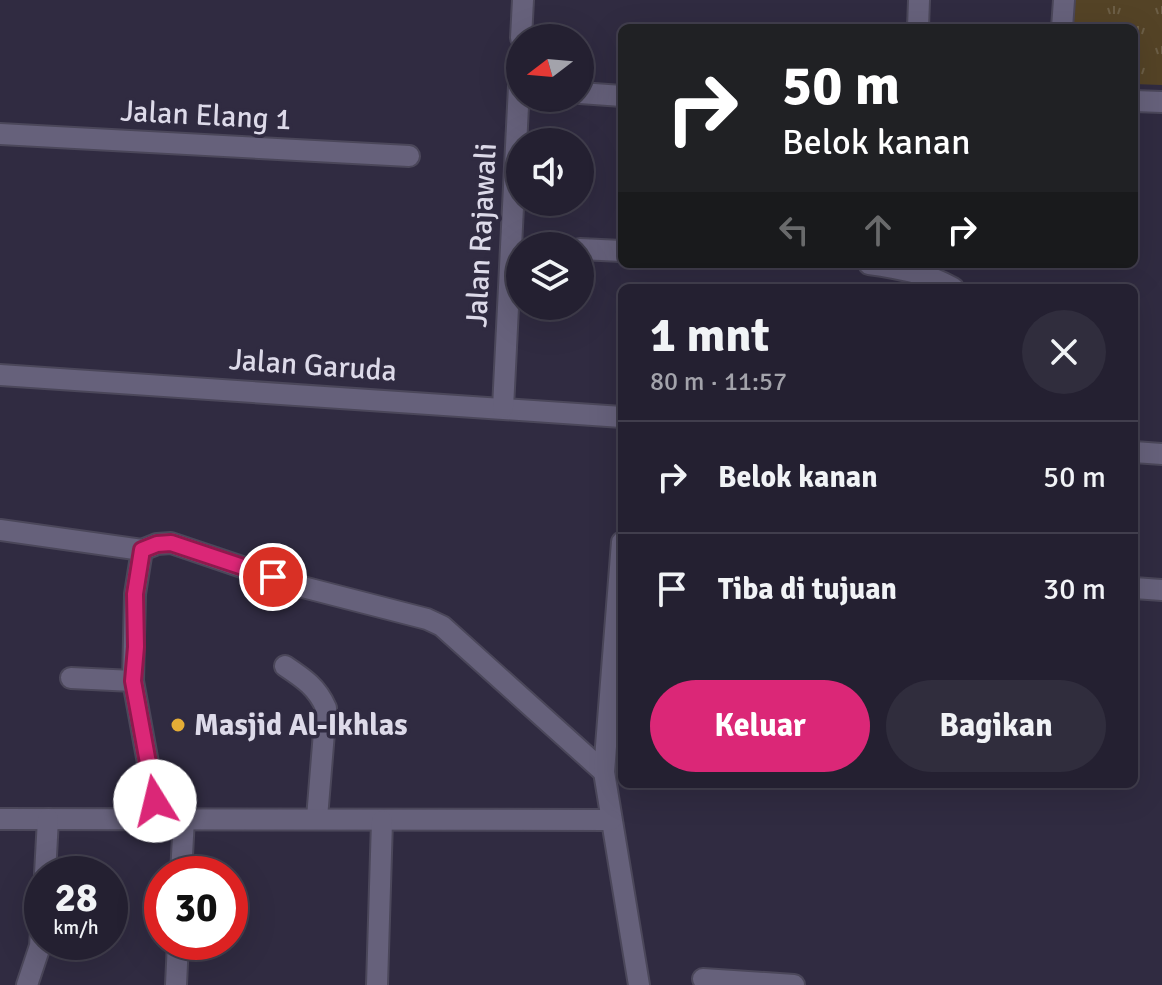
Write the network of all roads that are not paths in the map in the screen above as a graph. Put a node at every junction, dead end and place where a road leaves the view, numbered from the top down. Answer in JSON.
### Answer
{"nodes":[{"id":1,"x":523,"y":0,"type":"edge"},
{"id":2,"x":919,"y":0,"type":"edge"},
{"id":3,"x":1064,"y":0,"type":"edge"},
{"id":4,"x":522,"y":24,"type":"edge"},
{"id":5,"x":918,"y":24,"type":"edge"},
{"id":6,"x":1062,"y":24,"type":"edge"},
{"id":7,"x":594,"y":94,"type":"edge"},
{"id":8,"x":618,"y":96,"type":"edge"},
{"id":9,"x":1138,"y":101,"type":"edge"},
{"id":10,"x":1162,"y":102,"type":"edge"},
{"id":11,"x":519,"y":112,"type":"edge"},
{"id":12,"x":0,"y":134,"type":"edge"},
{"id":13,"x":409,"y":156,"type":"dead end"},
{"id":14,"x":516,"y":232,"type":"edge"},
{"id":15,"x":594,"y":250,"type":"edge"},
{"id":16,"x":618,"y":251,"type":"edge"},
{"id":17,"x":896,"y":268,"type":"edge"},
{"id":18,"x":946,"y":284,"type":"edge"},
{"id":19,"x":510,"y":320,"type":"edge"},
{"id":20,"x":0,"y":375,"type":"edge"},
{"id":21,"x":503,"y":408,"type":"junction"},
{"id":22,"x":618,"y":417,"type":"edge"},
{"id":23,"x":1138,"y":452,"type":"edge"},
{"id":24,"x":1162,"y":454,"type":"edge"},
{"id":25,"x":0,"y":530,"type":"edge"},
{"id":26,"x":142,"y":550,"type":"junction"},
{"id":27,"x":1138,"y":588,"type":"edge"},
{"id":28,"x":1162,"y":590,"type":"edge"},
{"id":29,"x":618,"y":593,"type":"edge"},
{"id":30,"x":285,"y":666,"type":"dead end"},
{"id":31,"x":71,"y":678,"type":"dead end"},
{"id":32,"x":133,"y":681,"type":"junction"},
{"id":33,"x":604,"y":772,"type":"junction"},
{"id":34,"x":158,"y":818,"type":"junction"},
{"id":35,"x":184,"y":818,"type":"junction"},
{"id":36,"x":317,"y":818,"type":"junction"},
{"id":37,"x":0,"y":819,"type":"edge"},
{"id":38,"x":48,"y":819,"type":"junction"},
{"id":39,"x":611,"y":820,"type":"junction"},
{"id":40,"x":382,"y":821,"type":"junction"},
{"id":41,"x":46,"y":856,"type":"edge"},
{"id":42,"x":182,"y":856,"type":"edge"},
{"id":43,"x":35,"y":960,"type":"edge"},
{"id":44,"x":177,"y":960,"type":"edge"},
{"id":45,"x":703,"y":979,"type":"dead end"},
{"id":46,"x":27,"y":985,"type":"edge"},
{"id":47,"x":176,"y":985,"type":"edge"},
{"id":48,"x":377,"y":985,"type":"edge"},
{"id":49,"x":639,"y":985,"type":"edge"},
{"id":50,"x":794,"y":985,"type":"edge"}],
"edges":[{"from":1,"to":4,"type":"street"},
{"from":2,"to":5,"type":"street"},
{"from":3,"to":6,"type":"street"},
{"from":7,"to":8,"type":"street"},
{"from":9,"to":10,"type":"street"},
{"from":11,"to":14,"type":"street","name":"Jalan Rajawali"},
{"from":12,"to":13,"type":"street","name":"Jalan Elang 1"},
{"from":15,"to":16,"type":"street"},
{"from":17,"to":18,"type":"street"},
{"from":19,"to":21,"type":"street","name":"Jalan Rajawali"},
{"from":20,"to":21,"type":"street","name":"Jalan Garuda"},
{"from":21,"to":22,"type":"street","name":"Jalan Garuda"},
{"from":23,"to":24,"type":"street"},
{"from":25,"to":26,"type":"street"},
{"from":26,"to":32,"type":"street"},
{"from":26,"to":33,"type":"street"},
{"from":27,"to":28,"type":"street"},
{"from":29,"to":33,"type":"street"},
{"from":30,"to":36,"type":"street"},
{"from":31,"to":32,"type":"street"},
{"from":32,"to":34,"type":"street"},
{"from":33,"to":39,"type":"street"},
{"from":34,"to":35,"type":"street"},
{"from":34,"to":38,"type":"street"},
{"from":35,"to":36,"type":"street"},
{"from":35,"to":42,"type":"street"},
{"from":36,"to":40,"type":"street"},
{"from":37,"to":38,"type":"street"},
{"from":38,"to":41,"type":"street"},
{"from":39,"to":40,"type":"street"},
{"from":39,"to":49,"type":"street"},
{"from":40,"to":48,"type":"street"},
{"from":43,"to":46,"type":"street"},
{"from":44,"to":47,"type":"street"},
{"from":45,"to":50,"type":"street"}]}
